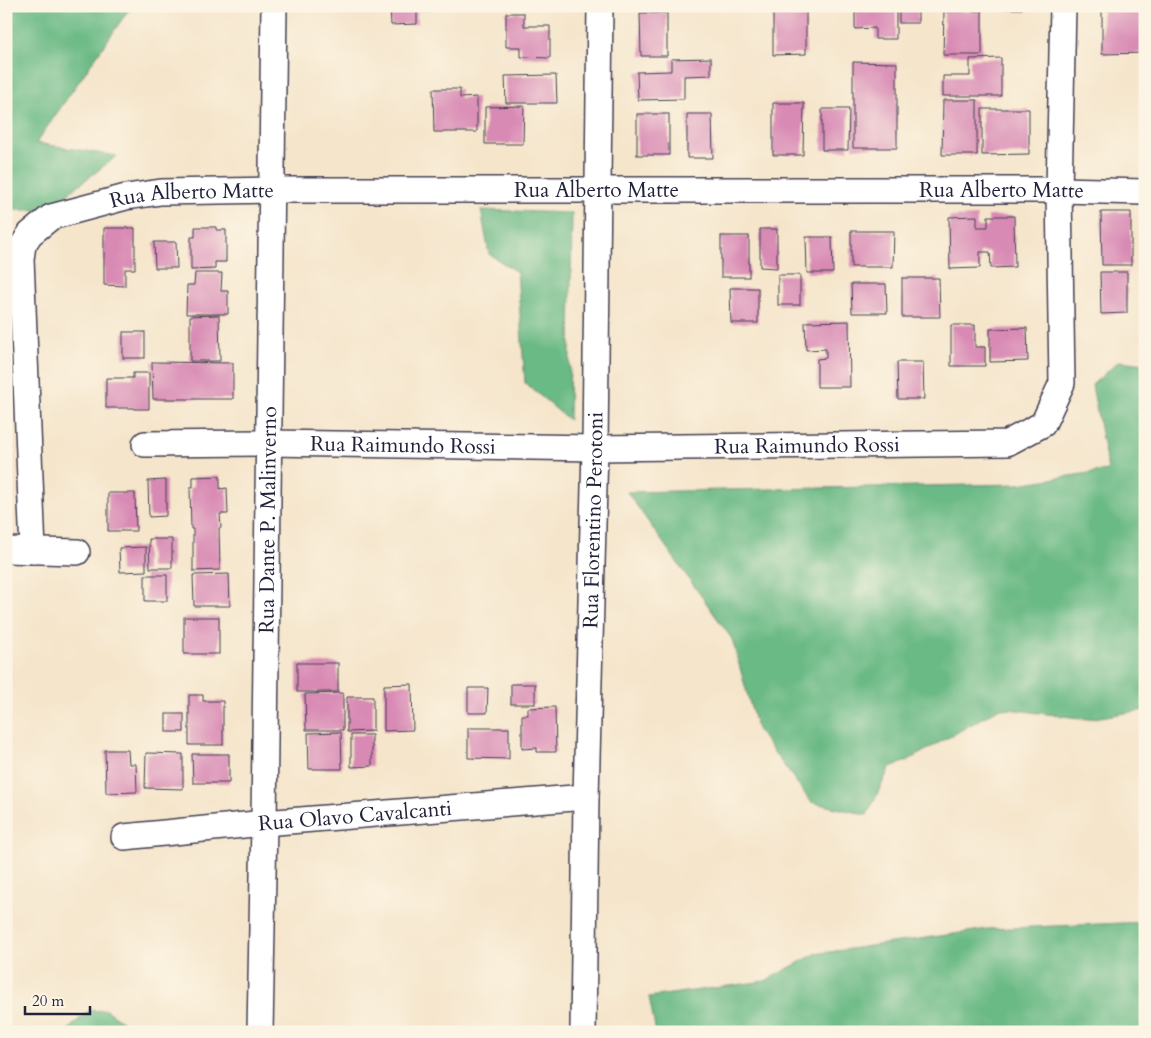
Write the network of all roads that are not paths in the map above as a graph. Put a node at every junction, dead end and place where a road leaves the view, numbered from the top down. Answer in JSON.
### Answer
{"nodes":[{"id":1,"x":274,"y":6,"type":"edge"},
{"id":2,"x":600,"y":6,"type":"edge"},
{"id":3,"x":1062,"y":6,"type":"edge"},
{"id":4,"x":272,"y":190,"type":"junction"},
{"id":5,"x":598,"y":190,"type":"junction"},
{"id":6,"x":1059,"y":190,"type":"junction"},
{"id":7,"x":1145,"y":192,"type":"edge"},
{"id":8,"x":14,"y":300,"type":"edge"},
{"id":9,"x":269,"y":443,"type":"junction"},
{"id":10,"x":144,"y":444,"type":"dead end"},
{"id":11,"x":595,"y":448,"type":"junction"},
{"id":12,"x":6,"y":550,"type":"edge"},
{"id":13,"x":33,"y":551,"type":"junction"},
{"id":14,"x":77,"y":552,"type":"dead end"},
{"id":15,"x":586,"y":797,"type":"junction"},
{"id":16,"x":264,"y":822,"type":"junction"},
{"id":17,"x":124,"y":837,"type":"dead end"},
{"id":18,"x":260,"y":1032,"type":"edge"},
{"id":19,"x":583,"y":1032,"type":"edge"}],
"edges":[{"from":1,"to":4,"type":"street","name":"Rua Dante P. Malinverno"},
{"from":2,"to":5,"type":"street","name":"Rua Florentino Perotoni"},
{"from":3,"to":6,"type":"street","name":"Rua Raimundo Rossi"},
{"from":4,"to":5,"type":"street","name":"Rua Alberto Matte"},
{"from":4,"to":8,"type":"street","name":"Rua Alberto Matte"},
{"from":4,"to":9,"type":"street","name":"Rua Dante P. Malinverno"},
{"from":5,"to":6,"type":"street","name":"Rua Alberto Matte"},
{"from":5,"to":11,"type":"street","name":"Rua Florentino Perotoni"},
{"from":6,"to":7,"type":"street","name":"Rua Alberto Matte"},
{"from":6,"to":11,"type":"street","name":"Rua Raimundo Rossi"},
{"from":8,"to":13,"type":"street"},
{"from":9,"to":10,"type":"street","name":"Rua Raimundo Rossi"},
{"from":9,"to":11,"type":"street","name":"Rua Raimundo Rossi"},
{"from":9,"to":16,"type":"street","name":"Rua Dante P. Malinverno"},
{"from":11,"to":15,"type":"street","name":"Rua Florentino Perotoni"},
{"from":12,"to":13,"type":"street"},
{"from":13,"to":14,"type":"street"},
{"from":15,"to":16,"type":"street","name":"Rua Olavo Cavalcanti"},
{"from":15,"to":19,"type":"street","name":"Rua Florentino Perotoni"},
{"from":16,"to":17,"type":"street","name":"Rua Olavo Cavalcanti"},
{"from":16,"to":18,"type":"street","name":"Rua Dante P. Malinverno"}]}
